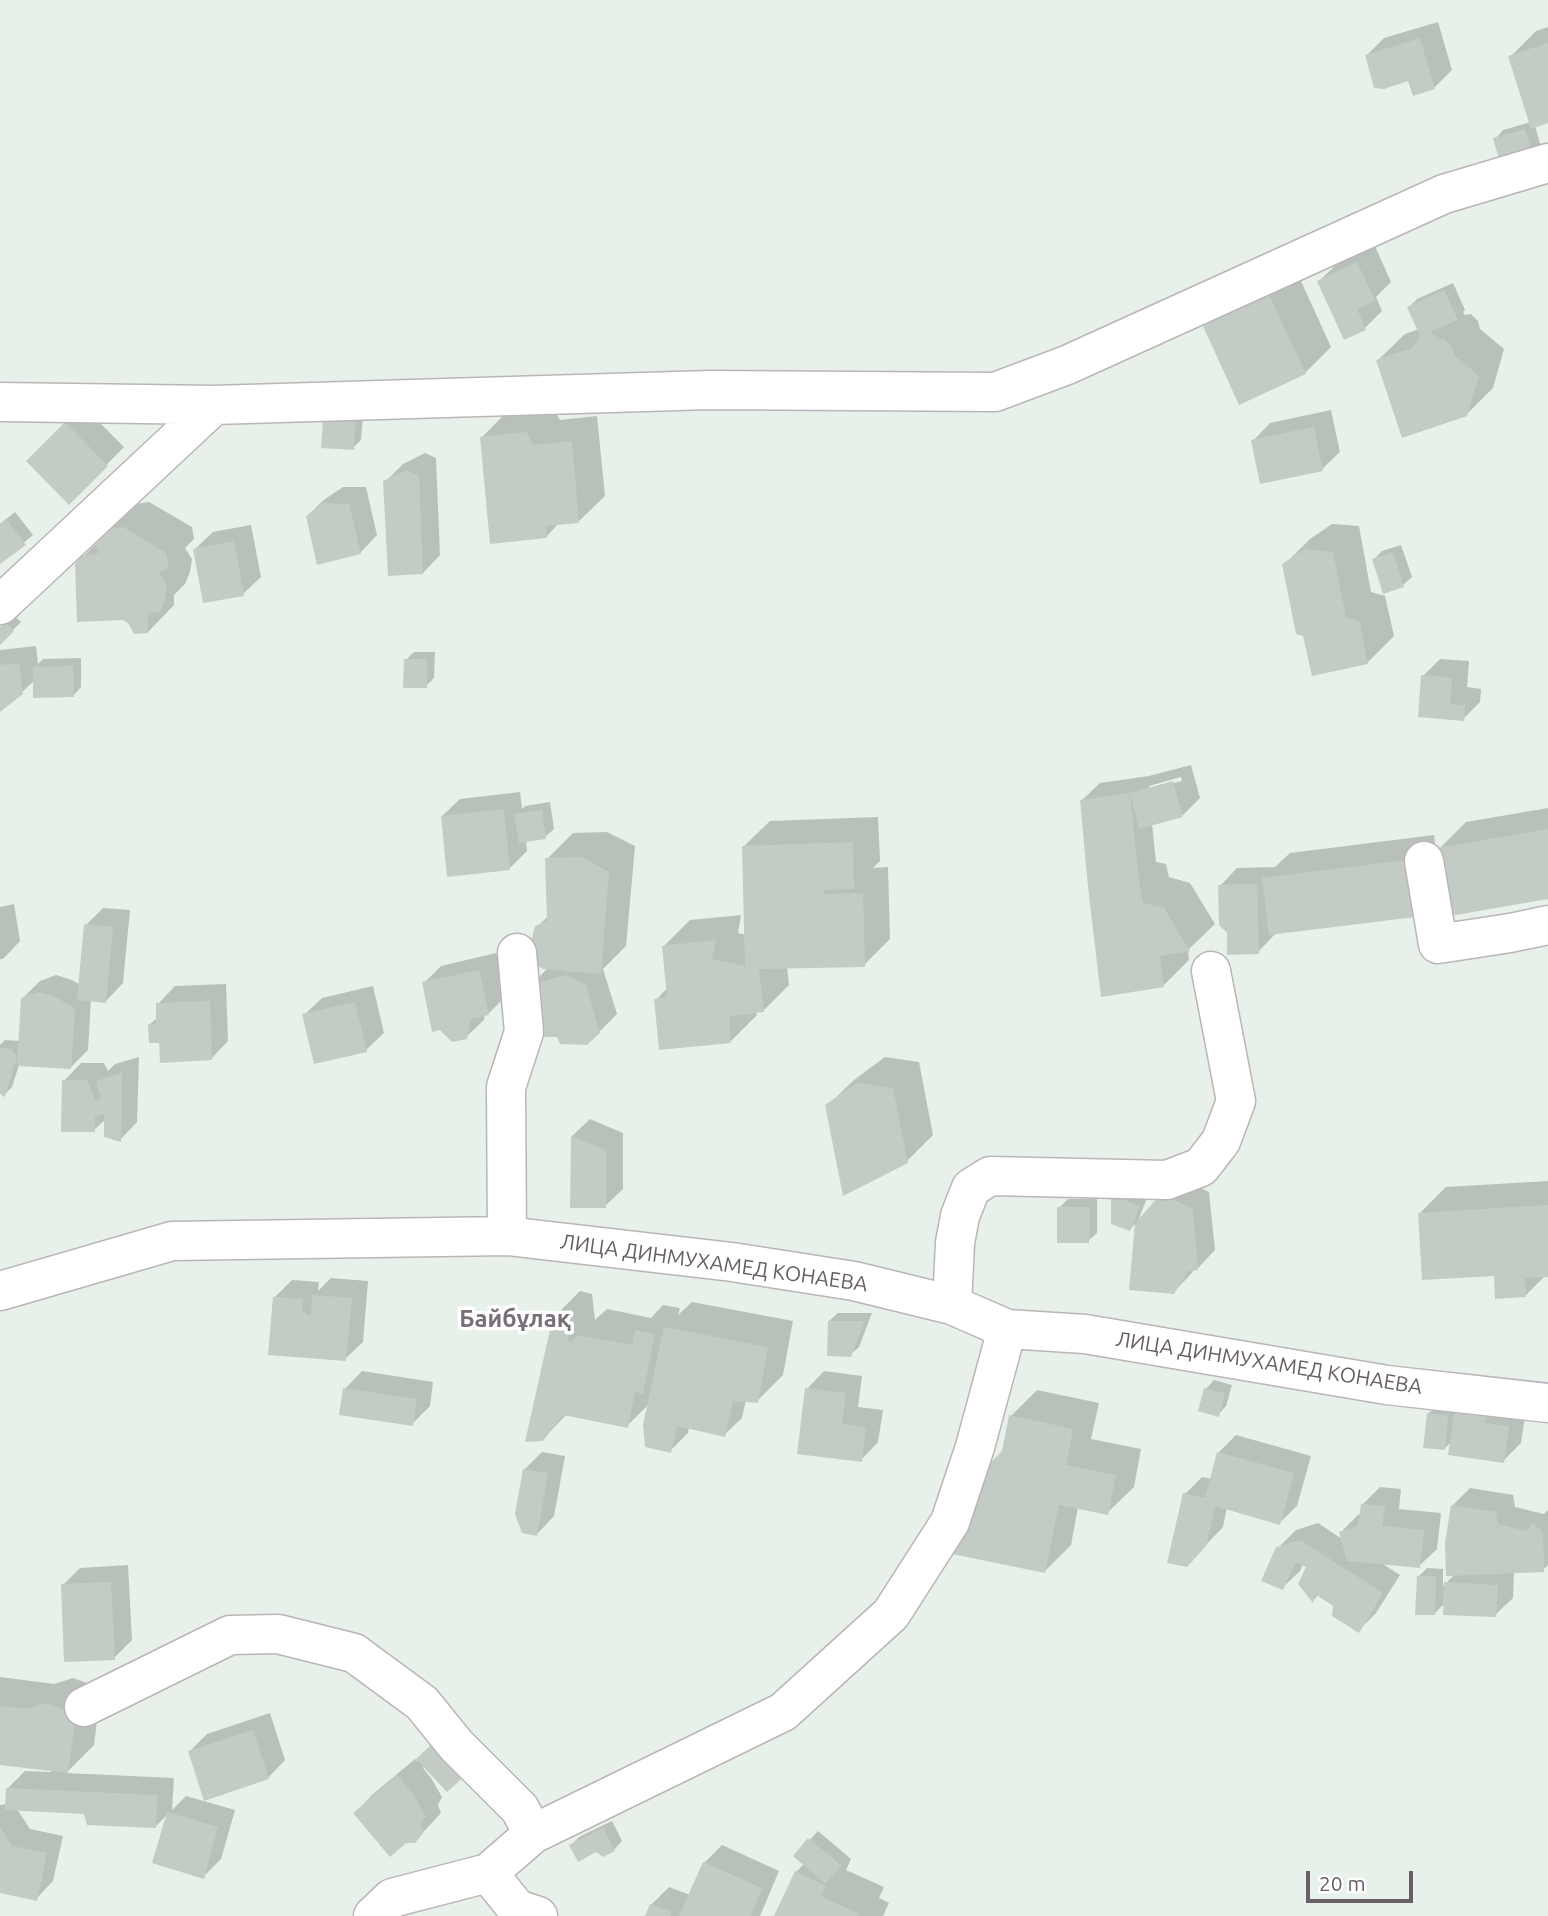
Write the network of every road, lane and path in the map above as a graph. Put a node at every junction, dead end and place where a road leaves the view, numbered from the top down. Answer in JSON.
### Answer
{"nodes":[{"id":1,"x":1548,"y":163,"type":"edge"},
{"id":2,"x":0,"y":402,"type":"edge"},
{"id":3,"x":214,"y":405,"type":"junction"},
{"id":4,"x":0,"y":605,"type":"edge"},
{"id":5,"x":1424,"y":861,"type":"dead end"},
{"id":6,"x":1548,"y":925,"type":"edge"},
{"id":7,"x":517,"y":953,"type":"dead end"},
{"id":8,"x":1211,"y":971,"type":"dead end"},
{"id":9,"x":508,"y":1236,"type":"junction"},
{"id":10,"x":0,"y":1291,"type":"edge"},
{"id":11,"x":952,"y":1306,"type":"junction"},
{"id":12,"x":1007,"y":1329,"type":"junction"},
{"id":13,"x":1548,"y":1403,"type":"edge"},
{"id":14,"x":84,"y":1707,"type":"dead end"},
{"id":15,"x":533,"y":1833,"type":"junction"},
{"id":16,"x":488,"y":1873,"type":"junction"},
{"id":17,"x":373,"y":1916,"type":"edge"},
{"id":18,"x":538,"y":1916,"type":"edge"}],
"edges":[{"from":1,"to":3,"type":"street"},
{"from":2,"to":3,"type":"street"},
{"from":3,"to":4,"type":"street"},
{"from":5,"to":6,"type":"street"},
{"from":7,"to":9,"type":"street"},
{"from":8,"to":11,"type":"street"},
{"from":9,"to":10,"type":"street","name":"ЛИЦА ДИНМУХАМЕД КОНАЕВА"},
{"from":9,"to":11,"type":"street","name":"ЛИЦА ДИНМУХАМЕД КОНАЕВА"},
{"from":11,"to":12,"type":"street","name":"ЛИЦА ДИНМУХАМЕД КОНАЕВА"},
{"from":12,"to":13,"type":"street","name":"ЛИЦА ДИНМУХАМЕД КОНАЕВА"},
{"from":12,"to":15,"type":"street"},
{"from":14,"to":15,"type":"street"},
{"from":15,"to":16,"type":"street"},
{"from":16,"to":17,"type":"street"},
{"from":16,"to":18,"type":"street"}]}
